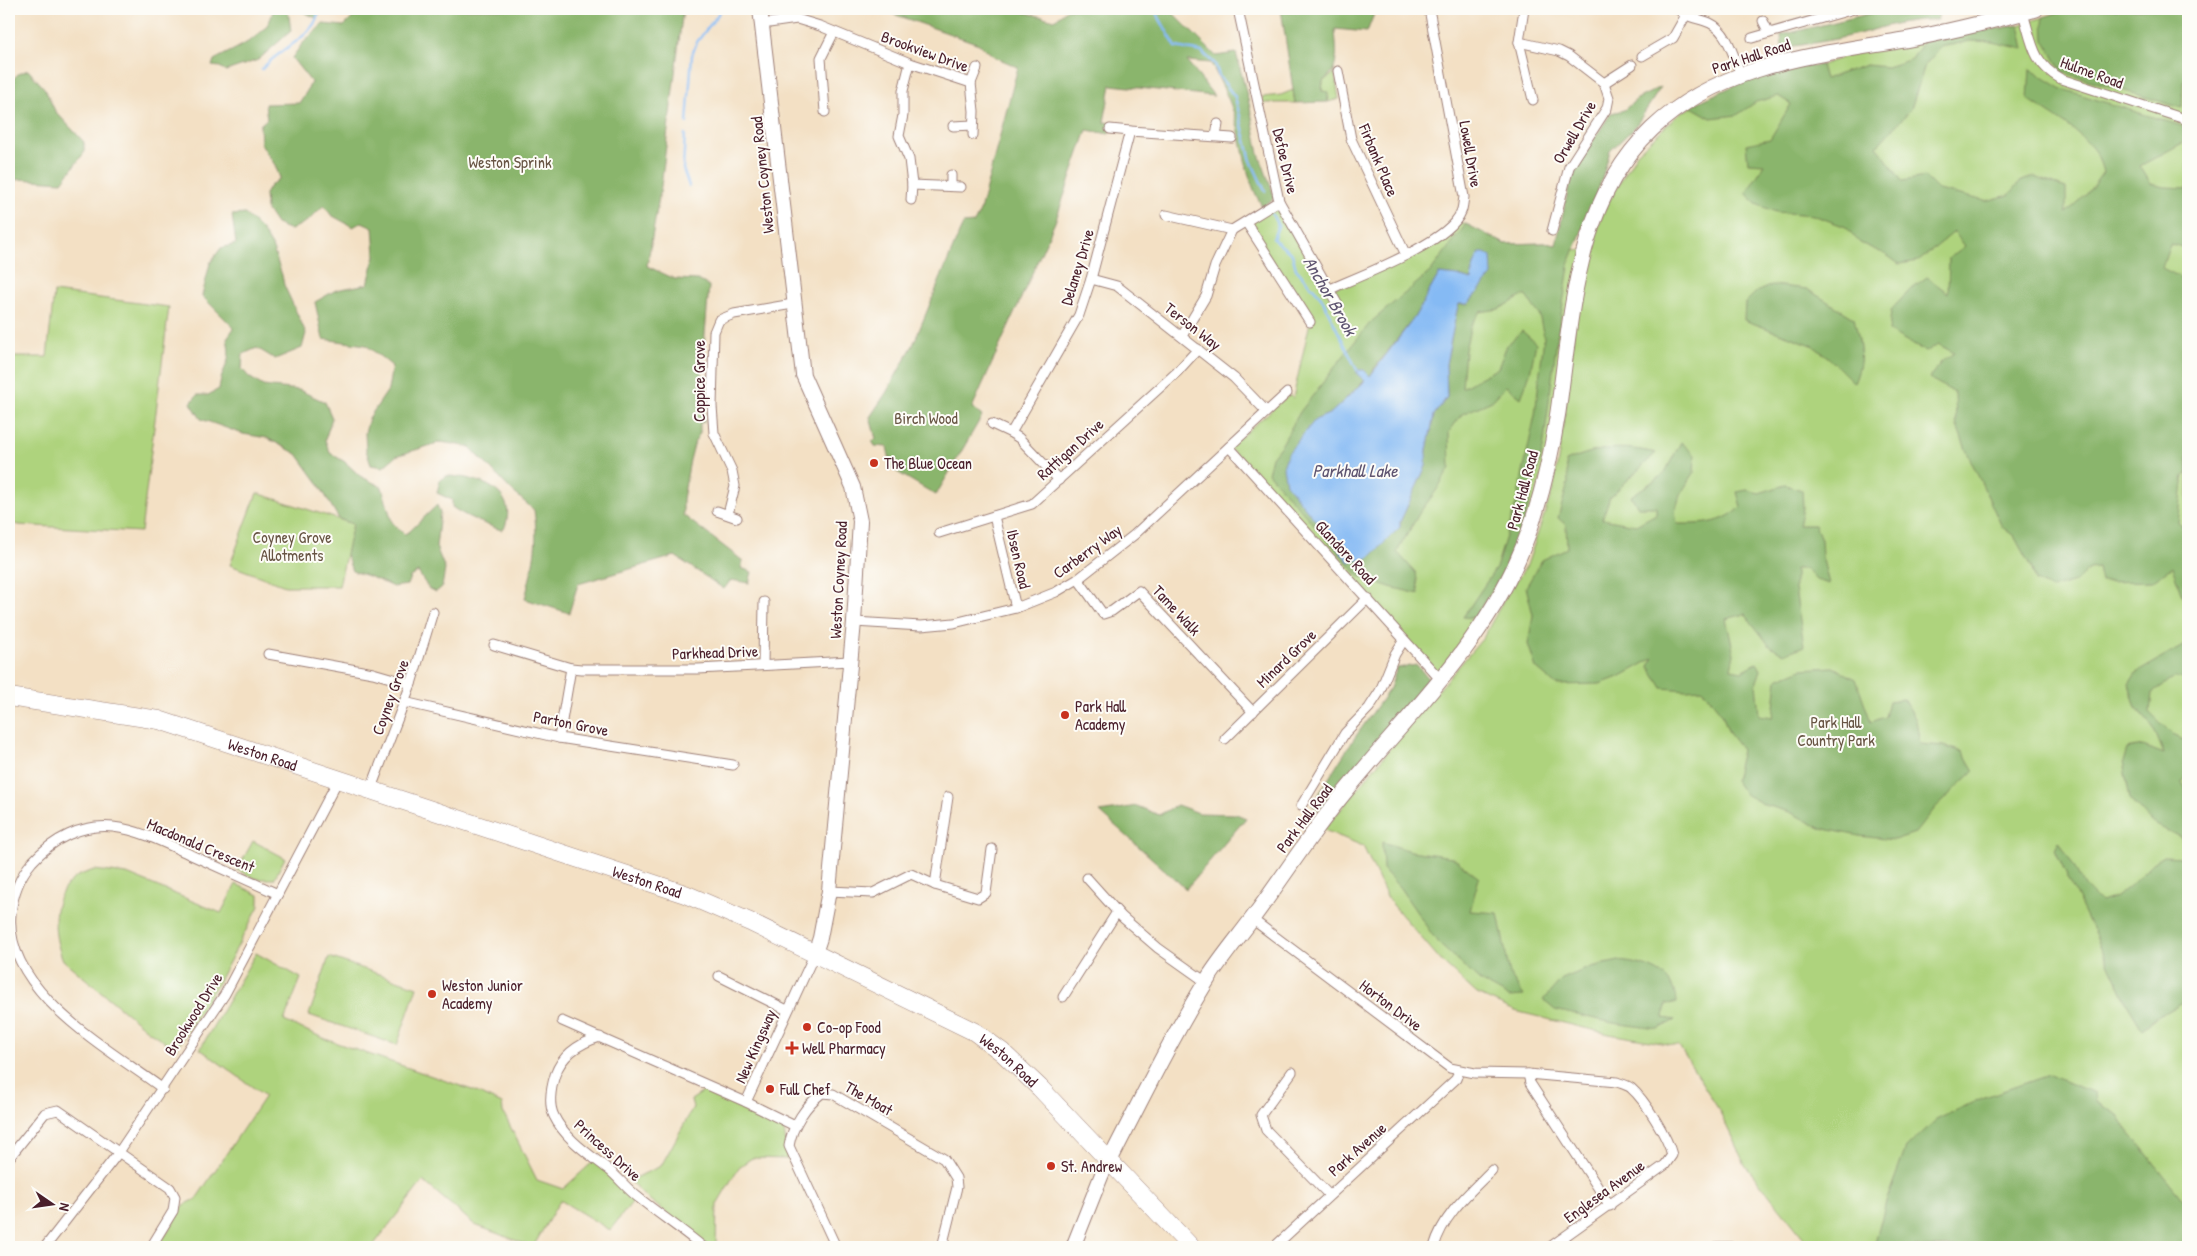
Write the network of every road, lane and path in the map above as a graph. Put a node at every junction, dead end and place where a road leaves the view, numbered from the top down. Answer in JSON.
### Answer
{"nodes":[{"id":1,"x":760,"y":9,"type":"edge"},
{"id":2,"x":1238,"y":9,"type":"edge"},
{"id":3,"x":1429,"y":9,"type":"edge"},
{"id":4,"x":1524,"y":9,"type":"edge"},
{"id":5,"x":1678,"y":9,"type":"edge"},
{"id":6,"x":1854,"y":9,"type":"edge"},
{"id":7,"x":2030,"y":11,"type":"edge"},
{"id":8,"x":1686,"y":15,"type":"junction"},
{"id":9,"x":1764,"y":21,"type":"dead end"},
{"id":10,"x":762,"y":24,"type":"junction"},
{"id":11,"x":834,"y":32,"type":"junction"},
{"id":12,"x":1769,"y":33,"type":"junction"},
{"id":13,"x":1752,"y":38,"type":"dead end"},
{"id":14,"x":1519,"y":42,"type":"junction"},
{"id":15,"x":1642,"y":56,"type":"dead end"},
{"id":16,"x":910,"y":63,"type":"junction"},
{"id":17,"x":1632,"y":65,"type":"dead end"},
{"id":18,"x":977,"y":68,"type":"dead end"},
{"id":19,"x":1338,"y":71,"type":"dead end"},
{"id":20,"x":1741,"y":75,"type":"junction"},
{"id":21,"x":971,"y":83,"type":"junction"},
{"id":22,"x":1604,"y":83,"type":"junction"},
{"id":23,"x":1533,"y":100,"type":"dead end"},
{"id":24,"x":825,"y":112,"type":"dead end"},
{"id":25,"x":2188,"y":120,"type":"edge"},
{"id":26,"x":1218,"y":124,"type":"dead end"},
{"id":27,"x":974,"y":125,"type":"junction"},
{"id":28,"x":953,"y":126,"type":"dead end"},
{"id":29,"x":1110,"y":129,"type":"dead end"},
{"id":30,"x":1130,"y":131,"type":"junction"},
{"id":31,"x":973,"y":135,"type":"dead end"},
{"id":32,"x":1216,"y":136,"type":"junction"},
{"id":33,"x":1232,"y":138,"type":"dead end"},
{"id":34,"x":951,"y":175,"type":"dead end"},
{"id":35,"x":912,"y":185,"type":"junction"},
{"id":36,"x":951,"y":186,"type":"junction"},
{"id":37,"x":961,"y":187,"type":"dead end"},
{"id":38,"x":911,"y":200,"type":"dead end"},
{"id":39,"x":1279,"y":201,"type":"junction"},
{"id":40,"x":1166,"y":215,"type":"dead end"},
{"id":41,"x":1246,"y":222,"type":"junction"},
{"id":42,"x":1232,"y":230,"type":"junction"},
{"id":43,"x":1552,"y":231,"type":"dead end"},
{"id":44,"x":1406,"y":255,"type":"junction"},
{"id":45,"x":1091,"y":279,"type":"junction"},
{"id":46,"x":1330,"y":290,"type":"junction"},
{"id":47,"x":793,"y":304,"type":"junction"},
{"id":48,"x":1339,"y":307,"type":"dead end"},
{"id":49,"x":1310,"y":322,"type":"dead end"},
{"id":50,"x":1182,"y":336,"type":"junction"},
{"id":51,"x":1198,"y":349,"type":"junction"},
{"id":52,"x":1287,"y":393,"type":"dead end"},
{"id":53,"x":1266,"y":411,"type":"junction"},
{"id":54,"x":992,"y":424,"type":"dead end"},
{"id":55,"x":1011,"y":433,"type":"junction"},
{"id":56,"x":1229,"y":447,"type":"junction"},
{"id":57,"x":1059,"y":480,"type":"junction"},
{"id":58,"x":717,"y":511,"type":"dead end"},
{"id":59,"x":728,"y":514,"type":"junction"},
{"id":60,"x":994,"y":516,"type":"junction"},
{"id":61,"x":737,"y":518,"type":"dead end"},
{"id":62,"x":939,"y":533,"type":"dead end"},
{"id":63,"x":1078,"y":579,"type":"junction"},
{"id":64,"x":1368,"y":598,"type":"junction"},
{"id":65,"x":764,"y":602,"type":"dead end"},
{"id":66,"x":1016,"y":608,"type":"junction"},
{"id":67,"x":433,"y":612,"type":"dead end"},
{"id":68,"x":854,"y":622,"type":"junction"},
{"id":69,"x":1404,"y":640,"type":"junction"},
{"id":70,"x":494,"y":645,"type":"dead end"},
{"id":71,"x":268,"y":654,"type":"dead end"},
{"id":72,"x":850,"y":660,"type":"junction"},
{"id":73,"x":763,"y":665,"type":"junction"},
{"id":74,"x":571,"y":668,"type":"junction"},
{"id":75,"x":1440,"y":679,"type":"junction"},
{"id":76,"x":411,"y":684,"type":"junction"},
{"id":77,"x":9,"y":697,"type":"edge"},
{"id":78,"x":404,"y":702,"type":"junction"},
{"id":79,"x":1253,"y":712,"type":"junction"},
{"id":80,"x":559,"y":738,"type":"junction"},
{"id":81,"x":1225,"y":739,"type":"dead end"},
{"id":82,"x":733,"y":765,"type":"dead end"},
{"id":83,"x":338,"y":780,"type":"junction"},
{"id":84,"x":370,"y":790,"type":"junction"},
{"id":85,"x":948,"y":797,"type":"dead end"},
{"id":86,"x":1301,"y":806,"type":"dead end"},
{"id":87,"x":992,"y":849,"type":"dead end"},
{"id":88,"x":1087,"y":878,"type":"dead end"},
{"id":89,"x":935,"y":885,"type":"junction"},
{"id":90,"x":829,"y":891,"type":"junction"},
{"id":91,"x":278,"y":894,"type":"junction"},
{"id":92,"x":1117,"y":912,"type":"junction"},
{"id":93,"x":1252,"y":919,"type":"junction"},
{"id":94,"x":815,"y":953,"type":"junction"},
{"id":95,"x":719,"y":976,"type":"dead end"},
{"id":96,"x":1206,"y":982,"type":"junction"},
{"id":97,"x":1063,"y":997,"type":"dead end"},
{"id":98,"x":787,"y":1010,"type":"junction"},
{"id":99,"x":562,"y":1021,"type":"dead end"},
{"id":100,"x":600,"y":1037,"type":"junction"},
{"id":101,"x":1459,"y":1071,"type":"junction"},
{"id":102,"x":1292,"y":1072,"type":"dead end"},
{"id":103,"x":1528,"y":1074,"type":"junction"},
{"id":104,"x":163,"y":1088,"type":"junction"},
{"id":105,"x":746,"y":1102,"type":"junction"},
{"id":106,"x":795,"y":1126,"type":"junction"},
{"id":107,"x":120,"y":1152,"type":"junction"},
{"id":108,"x":1672,"y":1155,"type":"joint"},
{"id":109,"x":9,"y":1158,"type":"edge"},
{"id":110,"x":1110,"y":1160,"type":"junction"},
{"id":111,"x":1492,"y":1170,"type":"dead end"},
{"id":112,"x":1329,"y":1195,"type":"junction"},
{"id":113,"x":1610,"y":1206,"type":"junction"},
{"id":114,"x":45,"y":1247,"type":"edge"},
{"id":115,"x":151,"y":1247,"type":"edge"},
{"id":116,"x":703,"y":1247,"type":"edge"},
{"id":117,"x":836,"y":1247,"type":"edge"},
{"id":118,"x":942,"y":1247,"type":"edge"},
{"id":119,"x":1073,"y":1247,"type":"edge"},
{"id":120,"x":1191,"y":1247,"type":"edge"},
{"id":121,"x":1274,"y":1247,"type":"edge"},
{"id":122,"x":1434,"y":1247,"type":"edge"},
{"id":123,"x":1550,"y":1247,"type":"edge"},
{"id":124,"x":1716,"y":1247,"type":"edge"},
{"id":125,"x":1731,"y":1247,"type":"edge"}],
"edges":[{"from":1,"to":10,"type":"street","name":"Weston Coyney Road"},
{"from":2,"to":39,"type":"street","name":"Defoe Drive"},
{"from":3,"to":44,"type":"street","name":"Lowell Drive"},
{"from":4,"to":14,"type":"street"},
{"from":5,"to":8,"type":"street"},
{"from":6,"to":12,"type":"street"},
{"from":7,"to":20,"type":"main road","name":"Park Hall Road"},
{"from":7,"to":25,"type":"street","name":"Hulme Road"},
{"from":8,"to":15,"type":"street"},
{"from":8,"to":20,"type":"street"},
{"from":9,"to":12,"type":"street"},
{"from":10,"to":11,"type":"street","name":"Brookview Drive"},
{"from":10,"to":47,"type":"street","name":"Weston Coyney Road"},
{"from":11,"to":16,"type":"street","name":"Brookview Drive"},
{"from":11,"to":24,"type":"street"},
{"from":12,"to":13,"type":"street"},
{"from":14,"to":22,"type":"street","name":"Orwell Drive"},
{"from":14,"to":23,"type":"street"},
{"from":16,"to":21,"type":"street","name":"Brookview Drive"},
{"from":16,"to":35,"type":"street"},
{"from":17,"to":22,"type":"street"},
{"from":18,"to":21,"type":"street"},
{"from":19,"to":44,"type":"street","name":"Firbank Place"},
{"from":20,"to":75,"type":"main road","name":"Park Hall Road"},
{"from":21,"to":27,"type":"street","name":"Brookview Drive"},
{"from":22,"to":43,"type":"street","name":"Orwell Drive"},
{"from":26,"to":32,"type":"street"},
{"from":27,"to":28,"type":"street"},
{"from":27,"to":31,"type":"street","name":"Brookview Drive"},
{"from":29,"to":30,"type":"street"},
{"from":30,"to":32,"type":"street"},
{"from":30,"to":45,"type":"street","name":"Delaney Drive"},
{"from":32,"to":33,"type":"street"},
{"from":34,"to":36,"type":"street"},
{"from":35,"to":36,"type":"street"},
{"from":35,"to":38,"type":"street"},
{"from":36,"to":37,"type":"street"},
{"from":39,"to":41,"type":"street"},
{"from":39,"to":46,"type":"street","name":"Defoe Drive"},
{"from":40,"to":42,"type":"street"},
{"from":41,"to":42,"type":"street"},
{"from":41,"to":49,"type":"street"},
{"from":42,"to":50,"type":"street"},
{"from":44,"to":46,"type":"street","name":"Lowell Drive"},
{"from":45,"to":50,"type":"street","name":"Terson Way"},
{"from":45,"to":55,"type":"street","name":"Delaney Drive"},
{"from":46,"to":48,"type":"street","name":"Defoe Drive"},
{"from":47,"to":59,"type":"street","name":"Coppice Grove"},
{"from":47,"to":68,"type":"street","name":"Weston Coyney Road"},
{"from":50,"to":51,"type":"street","name":"Terson Way"},
{"from":51,"to":53,"type":"street","name":"Terson Way"},
{"from":51,"to":57,"type":"street","name":"Rattigan Drive"},
{"from":52,"to":53,"type":"street","name":"Carberry Way"},
{"from":53,"to":56,"type":"street","name":"Carberry Way"},
{"from":54,"to":55,"type":"street"},
{"from":55,"to":57,"type":"street"},
{"from":56,"to":63,"type":"street","name":"Carberry Way"},
{"from":56,"to":64,"type":"street","name":"Glandore Road"},
{"from":57,"to":60,"type":"street","name":"Rattigan Drive"},
{"from":58,"to":59,"type":"street"},
{"from":59,"to":61,"type":"street"},
{"from":60,"to":62,"type":"street","name":"Rattigan Drive"},
{"from":60,"to":66,"type":"street","name":"Ibsen Road"},
{"from":63,"to":66,"type":"street","name":"Carberry Way"},
{"from":63,"to":79,"type":"street","name":"Tame Walk"},
{"from":64,"to":69,"type":"street","name":"Glandore Road"},
{"from":64,"to":79,"type":"street","name":"Minard Grove"},
{"from":65,"to":73,"type":"street"},
{"from":66,"to":68,"type":"street","name":"Carberry Way"},
{"from":67,"to":76,"type":"street","name":"Coyney Grove"},
{"from":68,"to":72,"type":"street","name":"Weston Coyney Road"},
{"from":69,"to":75,"type":"street","name":"Glandore Road"},
{"from":69,"to":86,"type":"street","name":"Park Hall Road"},
{"from":70,"to":74,"type":"street","name":"Parkhead Drive"},
{"from":71,"to":76,"type":"street"},
{"from":72,"to":73,"type":"street","name":"Parkhead Drive"},
{"from":72,"to":90,"type":"street","name":"Weston Coyney Road"},
{"from":73,"to":74,"type":"street","name":"Parkhead Drive"},
{"from":74,"to":80,"type":"street"},
{"from":75,"to":93,"type":"main road","name":"Park Hall Road"},
{"from":76,"to":78,"type":"street","name":"Coyney Grove"},
{"from":77,"to":83,"type":"highway","name":"Weston Road"},
{"from":78,"to":80,"type":"street","name":"Parton Grove"},
{"from":78,"to":84,"type":"street","name":"Coyney Grove"},
{"from":79,"to":81,"type":"street","name":"Minard Grove"},
{"from":80,"to":82,"type":"street","name":"Parton Grove"},
{"from":83,"to":84,"type":"highway","name":"Weston Road"},
{"from":83,"to":91,"type":"street","name":"Brookwood Drive"},
{"from":84,"to":94,"type":"highway","name":"Weston Road"},
{"from":85,"to":89,"type":"street"},
{"from":87,"to":89,"type":"street"},
{"from":88,"to":92,"type":"street"},
{"from":89,"to":90,"type":"street"},
{"from":90,"to":94,"type":"street","name":"Weston Coyney Road"},
{"from":91,"to":104,"type":"street","name":"Brookwood Drive"},
{"from":91,"to":104,"type":"street","name":"Macdonald Crescent"},
{"from":92,"to":96,"type":"street"},
{"from":92,"to":97,"type":"street"},
{"from":93,"to":96,"type":"main road","name":"Park Hall Road"},
{"from":93,"to":101,"type":"street","name":"Horton Drive"},
{"from":94,"to":98,"type":"street","name":"New Kingsway"},
{"from":94,"to":110,"type":"highway","name":"Weston Road"},
{"from":95,"to":98,"type":"street"},
{"from":96,"to":110,"type":"main road","name":"Park Hall Road"},
{"from":98,"to":105,"type":"street","name":"New Kingsway"},
{"from":99,"to":100,"type":"street"},
{"from":100,"to":105,"type":"street"},
{"from":100,"to":116,"type":"street","name":"Princess Drive"},
{"from":101,"to":103,"type":"street","name":"Horton Drive"},
{"from":101,"to":112,"type":"street","name":"Park Avenue"},
{"from":102,"to":112,"type":"street"},
{"from":103,"to":108,"type":"street","name":"Horton Drive"},
{"from":103,"to":113,"type":"street"},
{"from":104,"to":107,"type":"street","name":"Brookwood Drive"},
{"from":105,"to":106,"type":"street","name":"New Kingsway"},
{"from":106,"to":117,"type":"street","name":"The Moat"},
{"from":106,"to":118,"type":"street","name":"The Moat"},
{"from":107,"to":109,"type":"street"},
{"from":107,"to":114,"type":"street","name":"Brookwood Drive"},
{"from":107,"to":115,"type":"street"},
{"from":108,"to":113,"type":"street","name":"Englesea Avenue"},
{"from":110,"to":119,"type":"street"},
{"from":110,"to":120,"type":"highway","name":"Weston Road"},
{"from":111,"to":122,"type":"street"},
{"from":112,"to":121,"type":"street","name":"Park Avenue"},
{"from":113,"to":123,"type":"street","name":"Englesea Avenue"},
{"from":124,"to":125,"type":"street"}]}
